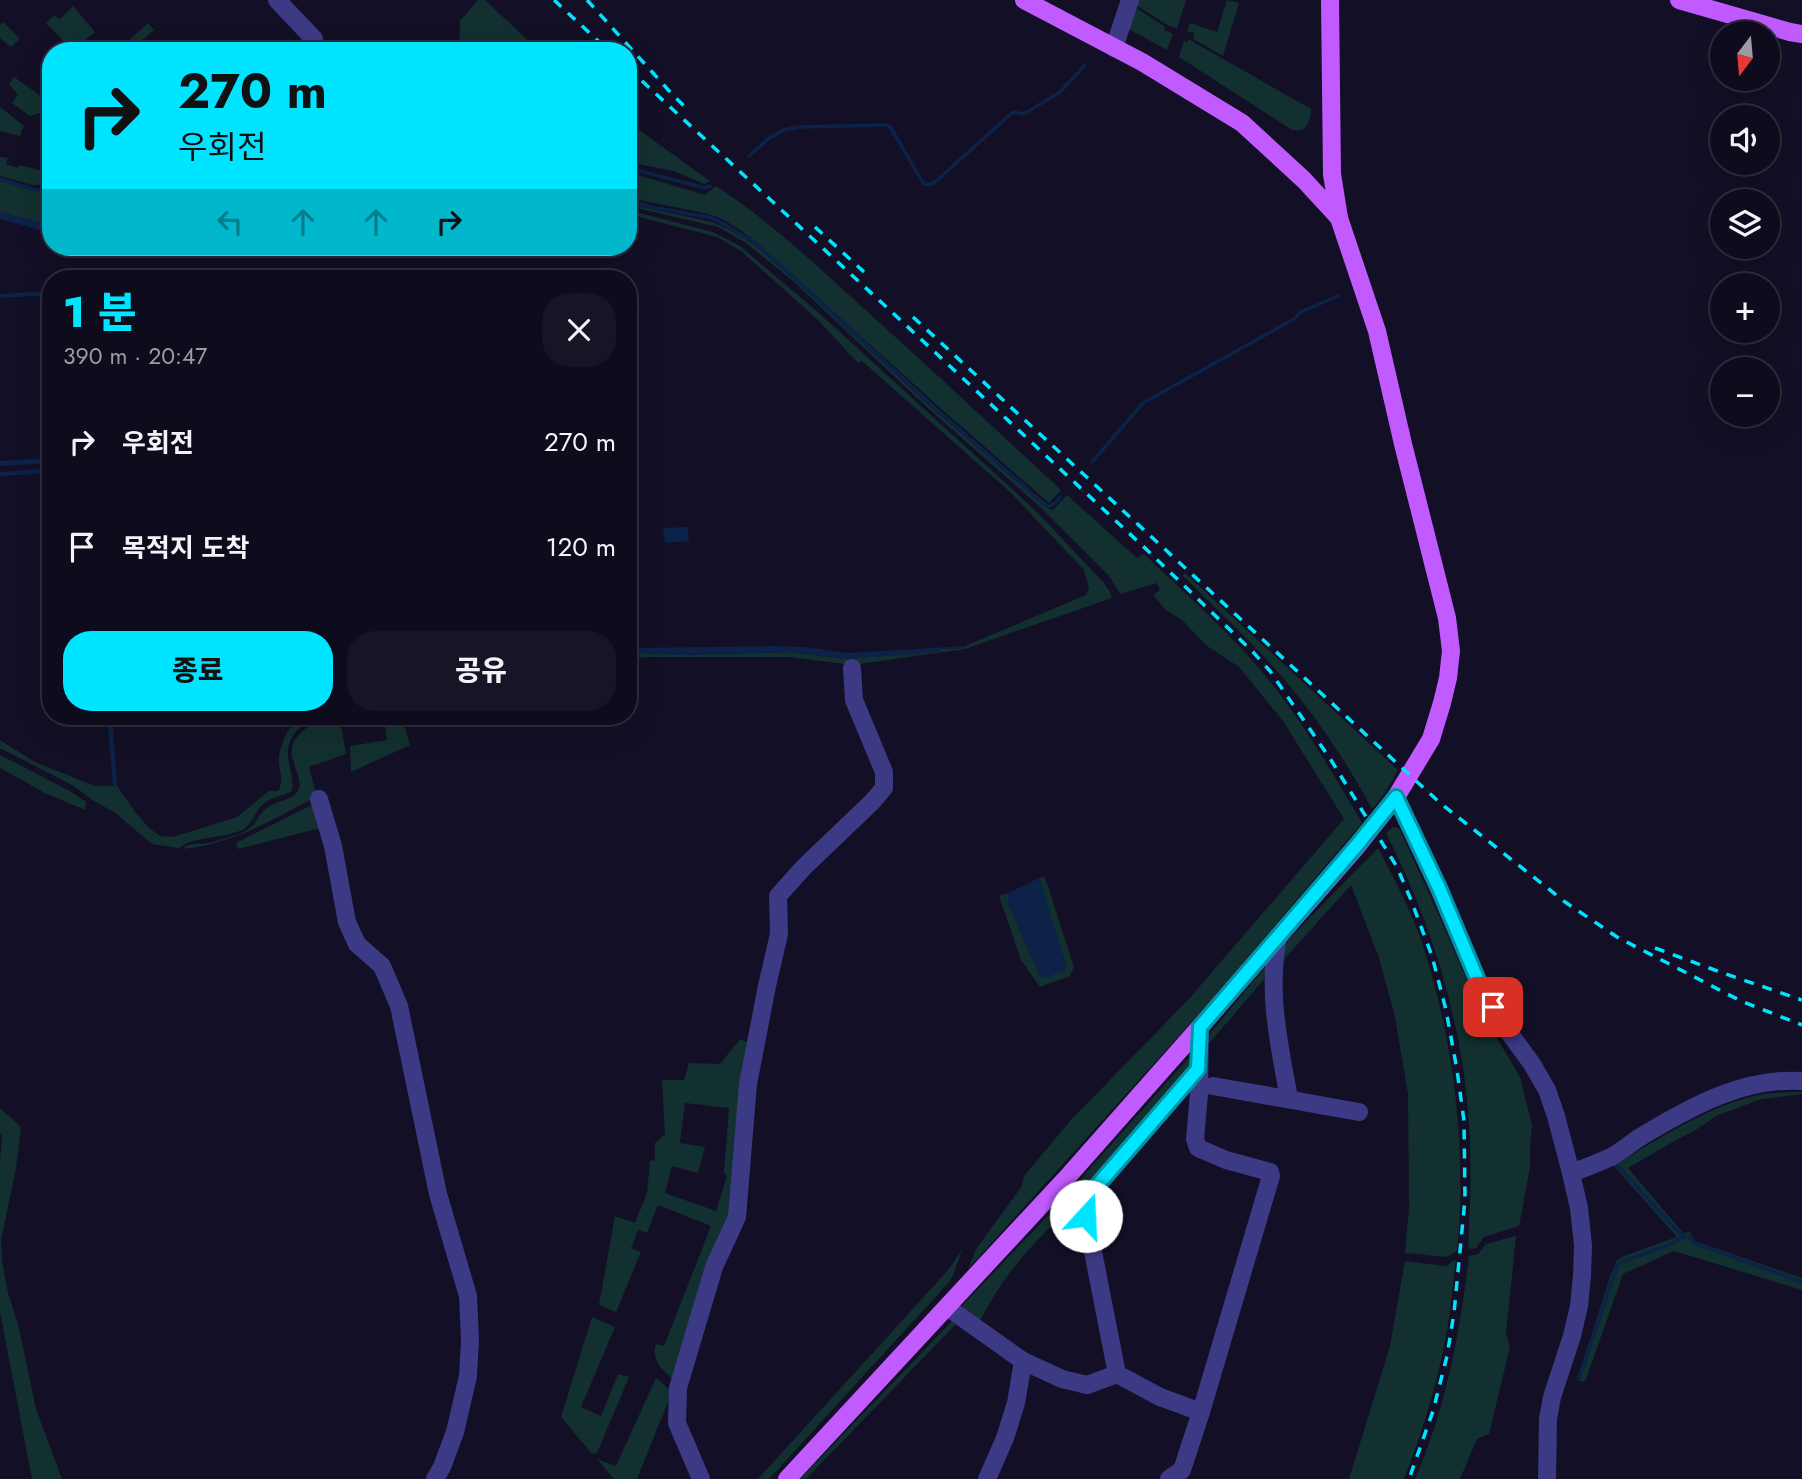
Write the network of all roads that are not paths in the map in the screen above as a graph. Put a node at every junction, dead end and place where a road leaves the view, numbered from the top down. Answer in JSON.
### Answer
{"nodes":[{"id":1,"x":276,"y":0,"type":"edge"},
{"id":2,"x":1024,"y":0,"type":"edge"},
{"id":3,"x":1130,"y":0,"type":"edge"},
{"id":4,"x":1330,"y":0,"type":"edge"},
{"id":5,"x":1684,"y":1,"type":"edge"},
{"id":6,"x":1802,"y":34,"type":"edge"},
{"id":7,"x":314,"y":39,"type":"dead end"},
{"id":8,"x":1114,"y":48,"type":"junction"},
{"id":9,"x":1339,"y":218,"type":"junction"},
{"id":10,"x":852,"y":668,"type":"dead end"},
{"id":11,"x":1400,"y":789,"type":"junction"},
{"id":12,"x":319,"y":799,"type":"dead end"},
{"id":13,"x":1278,"y":936,"type":"junction"},
{"id":14,"x":1200,"y":1027,"type":"junction"},
{"id":15,"x":1198,"y":1069,"type":"junction"},
{"id":16,"x":1802,"y":1081,"type":"edge"},
{"id":17,"x":1213,"y":1086,"type":"dead end"},
{"id":18,"x":1289,"y":1099,"type":"junction"},
{"id":19,"x":1359,"y":1112,"type":"dead end"},
{"id":20,"x":1571,"y":1173,"type":"junction"},
{"id":21,"x":947,"y":1307,"type":"junction"},
{"id":22,"x":1023,"y":1361,"type":"junction"},
{"id":23,"x":1117,"y":1374,"type":"junction"},
{"id":24,"x":1201,"y":1412,"type":"junction"},
{"id":25,"x":435,"y":1479,"type":"edge"},
{"id":26,"x":701,"y":1479,"type":"edge"},
{"id":27,"x":787,"y":1479,"type":"edge"},
{"id":28,"x":987,"y":1479,"type":"edge"},
{"id":29,"x":1169,"y":1479,"type":"edge"},
{"id":30,"x":1547,"y":1479,"type":"edge"}],
"edges":[{"from":1,"to":7,"type":"street"},
{"from":2,"to":8,"type":"main road"},
{"from":3,"to":8,"type":"street"},
{"from":4,"to":9,"type":"main road"},
{"from":5,"to":6,"type":"main road"},
{"from":8,"to":9,"type":"main road"},
{"from":9,"to":11,"type":"main road"},
{"from":10,"to":26,"type":"street"},
{"from":11,"to":13,"type":"main road"},
{"from":11,"to":20,"type":"street"},
{"from":12,"to":25,"type":"street"},
{"from":13,"to":14,"type":"main road"},
{"from":13,"to":18,"type":"street"},
{"from":14,"to":15,"type":"street"},
{"from":14,"to":21,"type":"main road"},
{"from":15,"to":23,"type":"street"},
{"from":15,"to":24,"type":"street"},
{"from":16,"to":20,"type":"street"},
{"from":17,"to":18,"type":"street"},
{"from":18,"to":19,"type":"street"},
{"from":20,"to":30,"type":"street"},
{"from":21,"to":22,"type":"street"},
{"from":21,"to":27,"type":"main road"},
{"from":22,"to":23,"type":"street"},
{"from":22,"to":28,"type":"street"},
{"from":23,"to":24,"type":"street"},
{"from":24,"to":29,"type":"street"}]}
